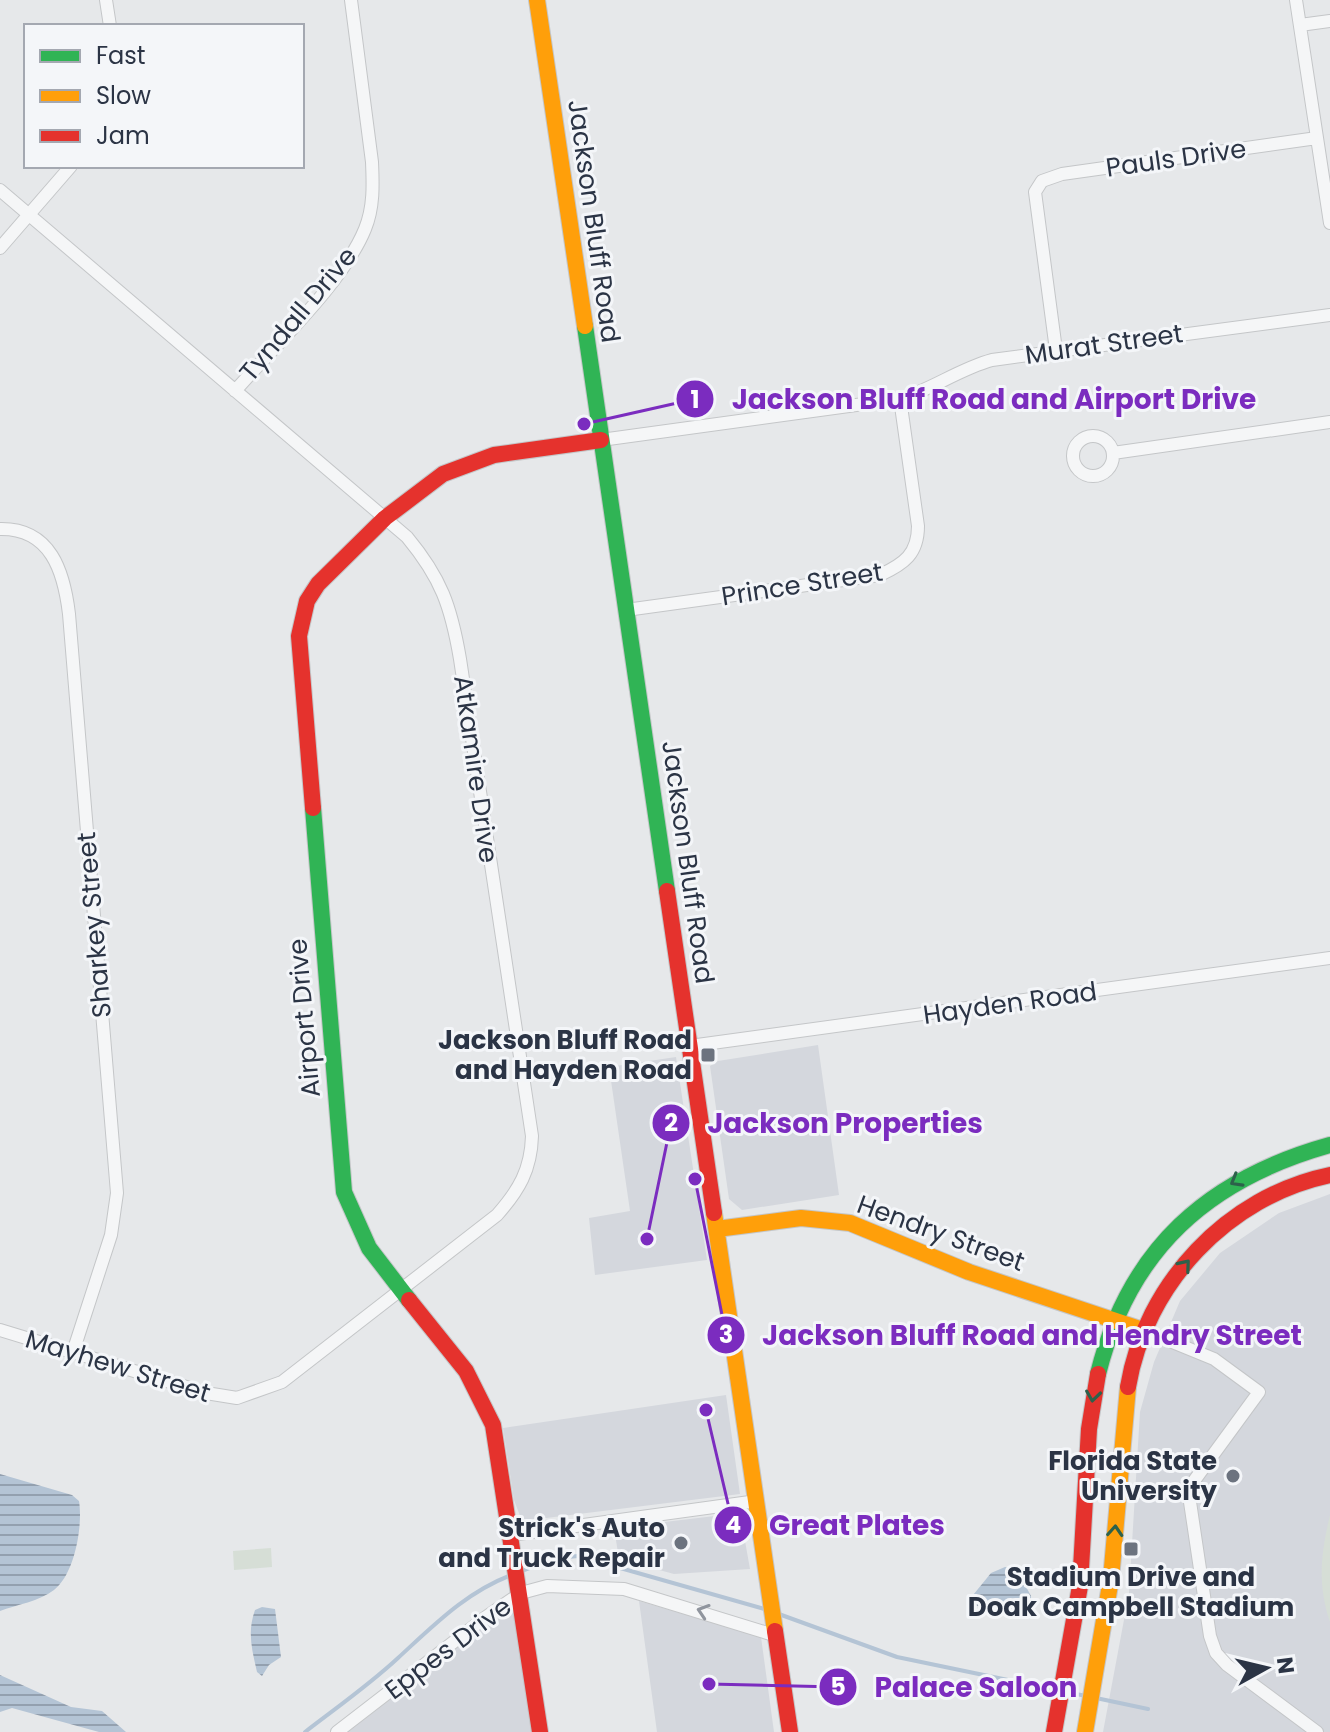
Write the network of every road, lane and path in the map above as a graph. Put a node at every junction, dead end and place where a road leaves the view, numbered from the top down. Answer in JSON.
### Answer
{"nodes":[{"id":1,"x":106,"y":0,"type":"edge"},
{"id":2,"x":351,"y":0,"type":"edge"},
{"id":3,"x":537,"y":0,"type":"edge"},
{"id":4,"x":1296,"y":0,"type":"edge"},
{"id":5,"x":1330,"y":21,"type":"edge"},
{"id":6,"x":110,"y":24,"type":"edge"},
{"id":7,"x":1300,"y":25,"type":"junction"},
{"id":8,"x":1317,"y":138,"type":"junction"},
{"id":9,"x":1324,"y":152,"type":"edge"},
{"id":10,"x":69,"y":168,"type":"edge"},
{"id":11,"x":0,"y":190,"type":"edge"},
{"id":12,"x":29,"y":215,"type":"junction"},
{"id":13,"x":1330,"y":223,"type":"edge"},
{"id":14,"x":0,"y":248,"type":"edge"},
{"id":15,"x":1330,"y":315,"type":"edge"},
{"id":16,"x":1056,"y":350,"type":"junction"},
{"id":17,"x":235,"y":391,"type":"junction"},
{"id":18,"x":900,"y":399,"type":"junction"},
{"id":19,"x":1330,"y":422,"type":"edge"},
{"id":20,"x":601,"y":440,"type":"junction"},
{"id":21,"x":1113,"y":453,"type":"dead end"},
{"id":22,"x":386,"y":520,"type":"junction"},
{"id":23,"x":0,"y":529,"type":"edge"},
{"id":24,"x":626,"y":610,"type":"junction"},
{"id":25,"x":1330,"y":958,"type":"edge"},
{"id":26,"x":690,"y":1046,"type":"junction"},
{"id":27,"x":1330,"y":1145,"type":"edge"},
{"id":28,"x":1330,"y":1175,"type":"edge"},
{"id":29,"x":717,"y":1229,"type":"junction"},
{"id":30,"x":402,"y":1291,"type":"junction"},
{"id":31,"x":1113,"y":1321,"type":"junction"},
{"id":32,"x":0,"y":1330,"type":"edge"},
{"id":33,"x":1143,"y":1330,"type":"junction"},
{"id":34,"x":73,"y":1352,"type":"junction"},
{"id":35,"x":237,"y":1398,"type":"joint"},
{"id":36,"x":757,"y":1501,"type":"junction"},
{"id":37,"x":511,"y":1535,"type":"junction"},
{"id":38,"x":520,"y":1588,"type":"junction"},
{"id":39,"x":777,"y":1633,"type":"junction"},
{"id":40,"x":1055,"y":1729,"type":"edge"},
{"id":41,"x":337,"y":1732,"type":"edge"},
{"id":42,"x":540,"y":1732,"type":"edge"},
{"id":43,"x":790,"y":1732,"type":"edge"},
{"id":44,"x":1085,"y":1732,"type":"edge"},
{"id":45,"x":1317,"y":1732,"type":"edge"}],
"edges":[{"from":1,"to":6,"type":"street"},
{"from":2,"to":17,"type":"street","name":"Tyndall Drive"},
{"from":3,"to":20,"type":"street","name":"Jackson Bluff Road"},
{"from":4,"to":7,"type":"street"},
{"from":5,"to":7,"type":"street"},
{"from":7,"to":8,"type":"street"},
{"from":8,"to":9,"type":"street"},
{"from":8,"to":16,"type":"street","name":"Pauls Drive"},
{"from":9,"to":13,"type":"street"},
{"from":10,"to":12,"type":"street"},
{"from":11,"to":12,"type":"street","name":"Atkamire Drive"},
{"from":12,"to":14,"type":"street"},
{"from":12,"to":17,"type":"street","name":"Atkamire Drive"},
{"from":15,"to":16,"type":"street","name":"Murat Street"},
{"from":16,"to":18,"type":"street","name":"Murat Street"},
{"from":17,"to":22,"type":"street","name":"Atkamire Drive"},
{"from":18,"to":20,"type":"street","name":"Murat Street"},
{"from":18,"to":24,"type":"street","name":"Prince Street"},
{"from":19,"to":21,"type":"street"},
{"from":20,"to":22,"type":"street","name":"Airport Drive"},
{"from":20,"to":24,"type":"street","name":"Jackson Bluff Road"},
{"from":22,"to":30,"type":"street","name":"Airport Drive"},
{"from":22,"to":30,"type":"street","name":"Atkamire Drive"},
{"from":23,"to":34,"type":"street","name":"Sharkey Street"},
{"from":24,"to":26,"type":"street","name":"Jackson Bluff Road"},
{"from":25,"to":26,"type":"street","name":"Hayden Road"},
{"from":26,"to":29,"type":"street","name":"Jackson Bluff Road"},
{"from":27,"to":31,"type":"street","one_way":true},
{"from":33,"to":28,"type":"street","one_way":true},
{"from":29,"to":31,"type":"street","name":"Hendry Street"},
{"from":29,"to":36,"type":"street","name":"Jackson Bluff Road"},
{"from":30,"to":35,"type":"street","name":"Atkamire Drive"},
{"from":30,"to":37,"type":"street","name":"Airport Drive"},
{"from":31,"to":33,"type":"street","name":"Hendry Street"},
{"from":31,"to":40,"type":"street","one_way":true},
{"from":32,"to":34,"type":"street","name":"Mayhew Street"},
{"from":44,"to":33,"type":"street","one_way":true},
{"from":33,"to":45,"type":"street"},
{"from":34,"to":35,"type":"street","name":"Mayhew Street"},
{"from":36,"to":37,"type":"street"},
{"from":36,"to":39,"type":"street","name":"Jackson Bluff Road"},
{"from":37,"to":38,"type":"street","name":"Airport Drive"},
{"from":39,"to":38,"type":"street","one_way":true},
{"from":38,"to":41,"type":"street","name":"Eppes Drive"},
{"from":38,"to":42,"type":"street","name":"Airport Drive"},
{"from":39,"to":43,"type":"street","name":"Jackson Bluff Road"}]}
